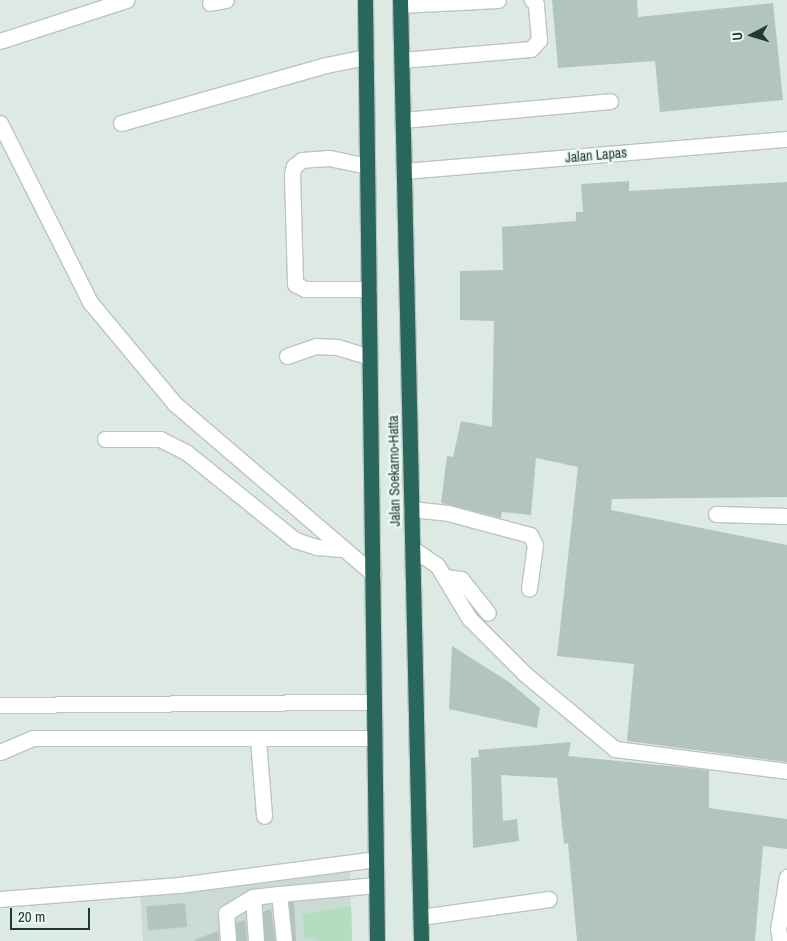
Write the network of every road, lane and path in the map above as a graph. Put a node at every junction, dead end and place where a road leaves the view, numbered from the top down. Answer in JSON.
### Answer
{"nodes":[{"id":1,"x":126,"y":0,"type":"edge"},
{"id":2,"x":226,"y":0,"type":"edge"},
{"id":3,"x":365,"y":0,"type":"edge"},
{"id":4,"x":498,"y":0,"type":"edge"},
{"id":5,"x":532,"y":0,"type":"edge"},
{"id":6,"x":210,"y":3,"type":"dead end"},
{"id":7,"x":400,"y":3,"type":"edge"},
{"id":8,"x":0,"y":41,"type":"edge"},
{"id":9,"x":366,"y":57,"type":"junction"},
{"id":10,"x":402,"y":60,"type":"junction"},
{"id":11,"x":610,"y":101,"type":"dead end"},
{"id":12,"x":403,"y":120,"type":"junction"},
{"id":13,"x":0,"y":123,"type":"edge"},
{"id":14,"x":121,"y":123,"type":"dead end"},
{"id":15,"x":787,"y":139,"type":"edge"},
{"id":16,"x":367,"y":166,"type":"junction"},
{"id":17,"x":404,"y":171,"type":"junction"},
{"id":18,"x":369,"y":289,"type":"junction"},
{"id":19,"x":287,"y":356,"type":"dead end"},
{"id":20,"x":370,"y":357,"type":"junction"},
{"id":21,"x":105,"y":439,"type":"dead end"},
{"id":22,"x":411,"y":509,"type":"junction"},
{"id":23,"x":716,"y":514,"type":"dead end"},
{"id":24,"x":787,"y":516,"type":"edge"},
{"id":25,"x":340,"y":549,"type":"junction"},
{"id":26,"x":413,"y":549,"type":"junction"},
{"id":27,"x":373,"y":569,"type":"junction"},
{"id":28,"x":445,"y":577,"type":"junction"},
{"id":29,"x":529,"y":589,"type":"dead end"},
{"id":30,"x":488,"y":613,"type":"dead end"},
{"id":31,"x":374,"y":702,"type":"junction"},
{"id":32,"x":0,"y":705,"type":"edge"},
{"id":33,"x":374,"y":738,"type":"junction"},
{"id":34,"x":258,"y":739,"type":"junction"},
{"id":35,"x":0,"y":752,"type":"edge"},
{"id":36,"x":787,"y":772,"type":"edge"},
{"id":37,"x":264,"y":816,"type":"dead end"},
{"id":38,"x":376,"y":859,"type":"junction"},
{"id":39,"x":787,"y":877,"type":"edge"},
{"id":40,"x":376,"y":885,"type":"junction"},
{"id":41,"x":279,"y":894,"type":"junction"},
{"id":42,"x":253,"y":897,"type":"junction"},
{"id":43,"x":0,"y":899,"type":"edge"},
{"id":44,"x":549,"y":899,"type":"dead end"},
{"id":45,"x":421,"y":917,"type":"junction"},
{"id":46,"x":228,"y":941,"type":"edge"},
{"id":47,"x":256,"y":941,"type":"edge"},
{"id":48,"x":284,"y":941,"type":"edge"},
{"id":49,"x":377,"y":941,"type":"edge"},
{"id":50,"x":421,"y":941,"type":"edge"},
{"id":51,"x":780,"y":941,"type":"edge"}],
"edges":[{"from":1,"to":8,"type":"street"},
{"from":2,"to":6,"type":"street"},
{"from":3,"to":9,"type":"highway","name":"Jalan Soekarno-Hatta"},
{"from":4,"to":7,"type":"street"},
{"from":5,"to":10,"type":"street"},
{"from":7,"to":10,"type":"highway","name":"Jalan Soekarno-Hatta"},
{"from":9,"to":14,"type":"street"},
{"from":9,"to":16,"type":"highway","name":"Jalan Soekarno-Hatta"},
{"from":10,"to":12,"type":"highway","name":"Jalan Soekarno-Hatta"},
{"from":11,"to":12,"type":"street"},
{"from":12,"to":17,"type":"highway","name":"Jalan Soekarno-Hatta"},
{"from":13,"to":25,"type":"street"},
{"from":15,"to":17,"type":"street","name":"Jalan Lapas"},
{"from":16,"to":18,"type":"highway","name":"Jalan Soekarno-Hatta"},
{"from":16,"to":18,"type":"street"},
{"from":17,"to":22,"type":"highway","name":"Jalan Soekarno-Hatta"},
{"from":18,"to":20,"type":"highway","name":"Jalan Soekarno-Hatta"},
{"from":19,"to":20,"type":"street"},
{"from":20,"to":27,"type":"highway","name":"Jalan Soekarno-Hatta"},
{"from":21,"to":25,"type":"street"},
{"from":22,"to":26,"type":"highway","name":"Jalan Soekarno-Hatta"},
{"from":22,"to":29,"type":"street"},
{"from":23,"to":24,"type":"street"},
{"from":25,"to":27,"type":"street"},
{"from":26,"to":28,"type":"street"},
{"from":26,"to":45,"type":"highway","name":"Jalan Soekarno-Hatta"},
{"from":27,"to":31,"type":"highway","name":"Jalan Soekarno-Hatta"},
{"from":28,"to":30,"type":"street"},
{"from":28,"to":36,"type":"street"},
{"from":31,"to":32,"type":"street"},
{"from":31,"to":33,"type":"highway","name":"Jalan Soekarno-Hatta"},
{"from":33,"to":34,"type":"street"},
{"from":33,"to":38,"type":"highway","name":"Jalan Soekarno-Hatta"},
{"from":34,"to":35,"type":"street"},
{"from":34,"to":37,"type":"street"},
{"from":38,"to":40,"type":"highway","name":"Jalan Soekarno-Hatta"},
{"from":38,"to":43,"type":"street"},
{"from":39,"to":51,"type":"street"},
{"from":40,"to":41,"type":"street"},
{"from":40,"to":49,"type":"highway","name":"Jalan Soekarno-Hatta"},
{"from":41,"to":42,"type":"street"},
{"from":41,"to":48,"type":"street"},
{"from":42,"to":46,"type":"street"},
{"from":42,"to":47,"type":"street"},
{"from":44,"to":45,"type":"street"},
{"from":45,"to":50,"type":"highway","name":"Jalan Soekarno-Hatta"}]}
